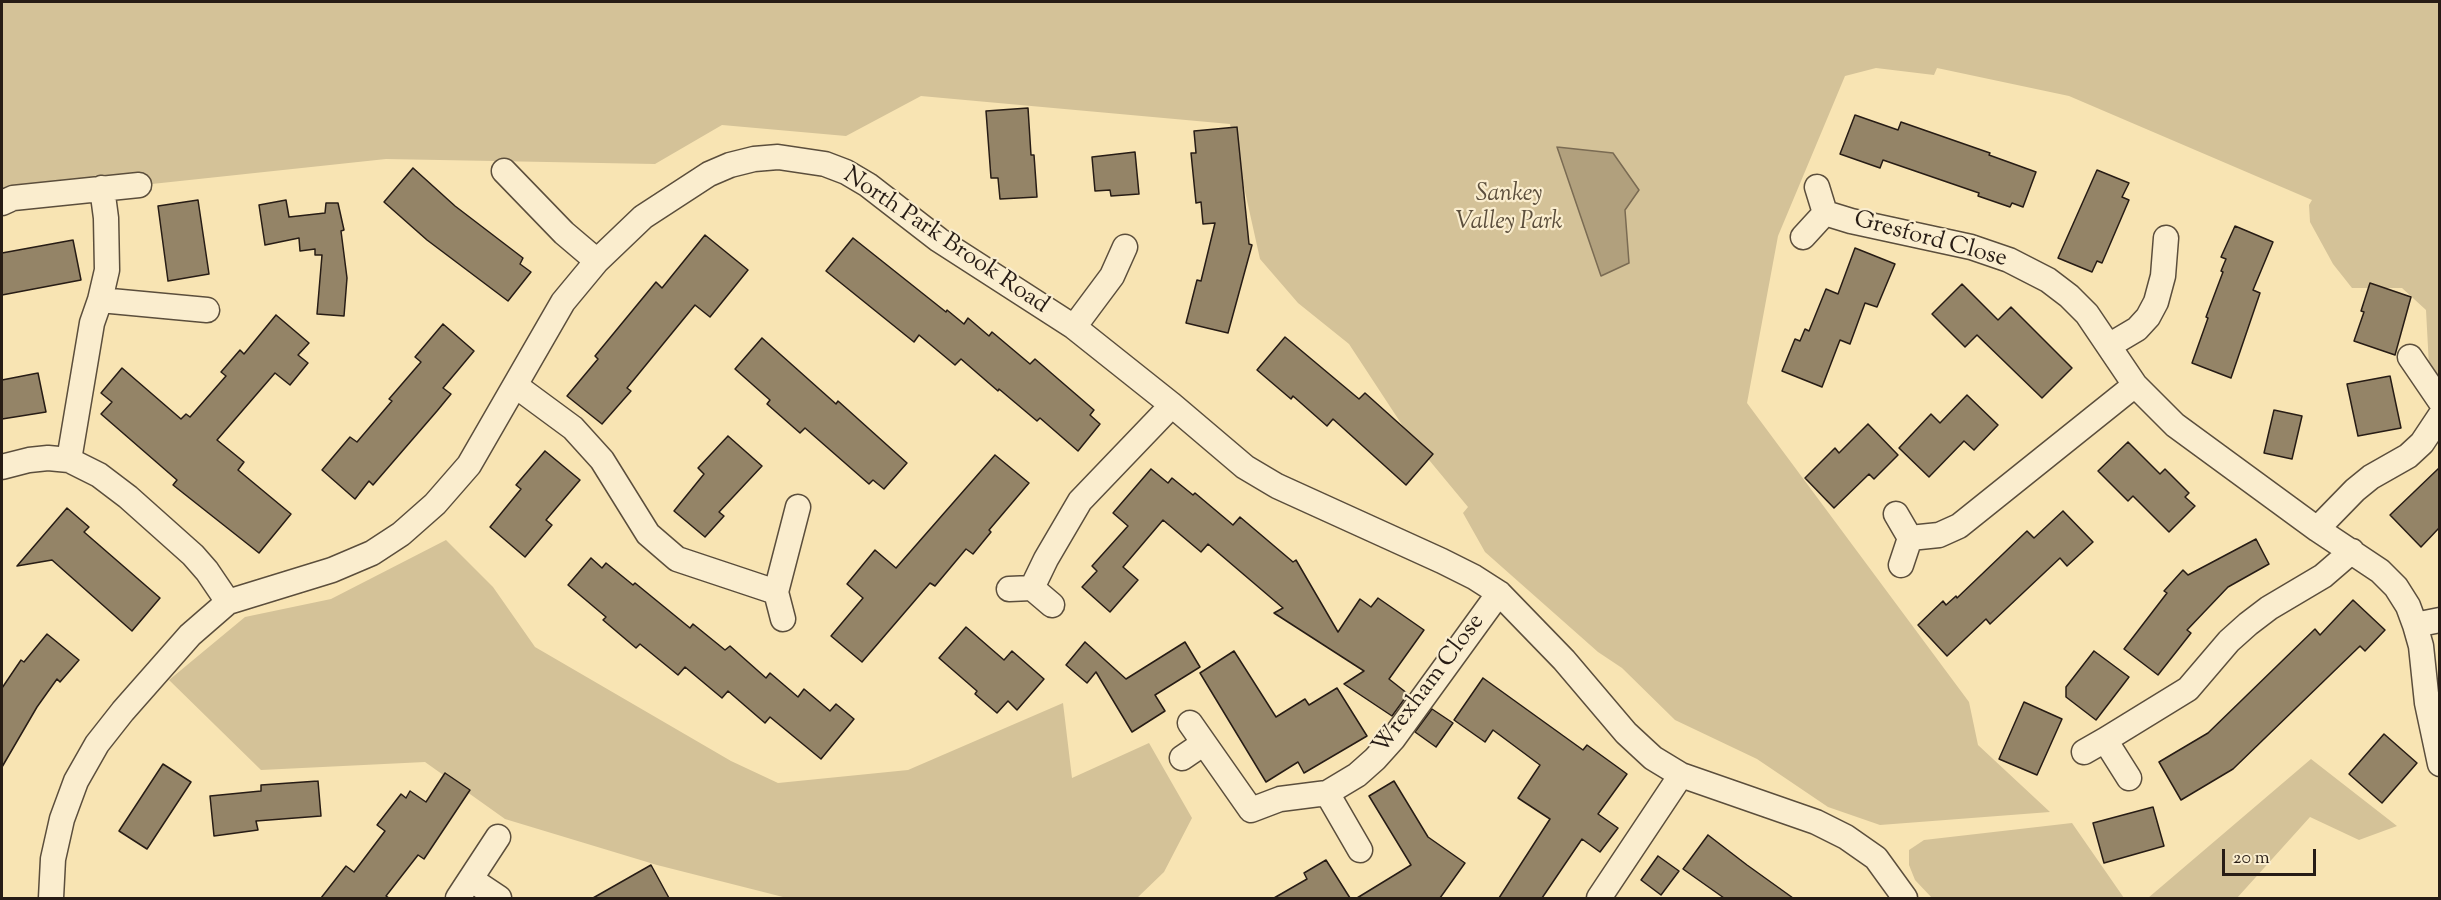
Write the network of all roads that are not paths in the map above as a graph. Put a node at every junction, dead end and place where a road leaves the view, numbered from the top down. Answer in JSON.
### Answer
{"nodes":[{"id":1,"x":504,"y":171,"type":"dead end"},
{"id":2,"x":139,"y":185,"type":"dead end"},
{"id":3,"x":1817,"y":187,"type":"dead end"},
{"id":4,"x":102,"y":188,"type":"junction"},
{"id":5,"x":2,"y":203,"type":"edge"},
{"id":6,"x":1826,"y":213,"type":"junction"},
{"id":7,"x":1803,"y":237,"type":"dead end"},
{"id":8,"x":2166,"y":238,"type":"dead end"},
{"id":9,"x":1125,"y":246,"type":"dead end"},
{"id":10,"x":597,"y":261,"type":"junction"},
{"id":11,"x":100,"y":300,"type":"junction"},
{"id":12,"x":207,"y":310,"type":"dead end"},
{"id":13,"x":1074,"y":327,"type":"junction"},
{"id":14,"x":2110,"y":345,"type":"junction"},
{"id":15,"x":2410,"y":357,"type":"dead end"},
{"id":16,"x":2135,"y":385,"type":"junction"},
{"id":17,"x":516,"y":386,"type":"junction"},
{"id":18,"x":2439,"y":401,"type":"edge"},
{"id":19,"x":1172,"y":405,"type":"junction"},
{"id":20,"x":2439,"y":416,"type":"edge"},
{"id":21,"x":69,"y":460,"type":"junction"},
{"id":22,"x":2,"y":467,"type":"edge"},
{"id":23,"x":1316,"y":504,"type":"joint"},
{"id":24,"x":798,"y":507,"type":"dead end"},
{"id":25,"x":1896,"y":514,"type":"dead end"},
{"id":26,"x":2317,"y":529,"type":"junction"},
{"id":27,"x":1910,"y":538,"type":"junction"},
{"id":28,"x":2352,"y":551,"type":"junction"},
{"id":29,"x":1901,"y":565,"type":"dead end"},
{"id":30,"x":776,"y":592,"type":"junction"},
{"id":31,"x":1499,"y":593,"type":"junction"},
{"id":32,"x":228,"y":602,"type":"junction"},
{"id":33,"x":1052,"y":605,"type":"dead end"},
{"id":34,"x":783,"y":619,"type":"dead end"},
{"id":35,"x":2439,"y":620,"type":"edge"},
{"id":36,"x":2415,"y":625,"type":"junction"},
{"id":37,"x":1190,"y":723,"type":"dead end"},
{"id":38,"x":2105,"y":740,"type":"junction"},
{"id":39,"x":1204,"y":743,"type":"junction"},
{"id":40,"x":2084,"y":752,"type":"dead end"},
{"id":41,"x":1182,"y":758,"type":"dead end"},
{"id":42,"x":2439,"y":764,"type":"edge"},
{"id":43,"x":1682,"y":775,"type":"junction"},
{"id":44,"x":2128,"y":778,"type":"dead end"},
{"id":45,"x":1327,"y":793,"type":"junction"},
{"id":46,"x":498,"y":837,"type":"dead end"},
{"id":47,"x":1360,"y":850,"type":"dead end"},
{"id":48,"x":465,"y":889,"type":"edge"},
{"id":49,"x":51,"y":898,"type":"edge"},
{"id":50,"x":499,"y":898,"type":"edge"},
{"id":51,"x":1599,"y":898,"type":"edge"},
{"id":52,"x":1905,"y":898,"type":"edge"}],
"edges":[{"from":1,"to":10,"type":"street"},
{"from":2,"to":4,"type":"street"},
{"from":3,"to":6,"type":"street","name":"Gresford Close"},
{"from":4,"to":5,"type":"street"},
{"from":4,"to":11,"type":"street"},
{"from":6,"to":7,"type":"street","name":"Gresford Close"},
{"from":6,"to":14,"type":"street","name":"Gresford Close"},
{"from":8,"to":14,"type":"street"},
{"from":9,"to":13,"type":"street","name":"North Park Brook Road"},
{"from":10,"to":13,"type":"street","name":"North Park Brook Road"},
{"from":10,"to":17,"type":"street","name":"North Park Brook Road"},
{"from":11,"to":12,"type":"street"},
{"from":11,"to":21,"type":"street"},
{"from":13,"to":19,"type":"street","name":"North Park Brook Road"},
{"from":14,"to":16,"type":"street","name":"Gresford Close"},
{"from":15,"to":18,"type":"street"},
{"from":16,"to":26,"type":"street","name":"Gresford Close"},
{"from":16,"to":27,"type":"street"},
{"from":17,"to":30,"type":"street"},
{"from":17,"to":32,"type":"street","name":"North Park Brook Road"},
{"from":19,"to":23,"type":"street","name":"North Park Brook Road"},
{"from":19,"to":33,"type":"street"},
{"from":20,"to":26,"type":"street"},
{"from":21,"to":22,"type":"street"},
{"from":21,"to":32,"type":"street"},
{"from":23,"to":31,"type":"street","name":"Wrexham Close"},
{"from":24,"to":30,"type":"street"},
{"from":25,"to":27,"type":"street"},
{"from":26,"to":28,"type":"street","name":"Gresford Close"},
{"from":27,"to":29,"type":"street"},
{"from":28,"to":36,"type":"street","name":"Gresford Close"},
{"from":28,"to":38,"type":"street"},
{"from":30,"to":34,"type":"street"},
{"from":31,"to":43,"type":"street","name":"Wrexham Close"},
{"from":31,"to":45,"type":"street","name":"Wrexham Close"},
{"from":32,"to":49,"type":"street","name":"North Park Brook Road"},
{"from":35,"to":36,"type":"street"},
{"from":36,"to":42,"type":"street","name":"Gresford Close"},
{"from":37,"to":39,"type":"street","name":"Wrexham Close"},
{"from":38,"to":40,"type":"street"},
{"from":38,"to":44,"type":"street"},
{"from":39,"to":41,"type":"street"},
{"from":39,"to":45,"type":"street","name":"Wrexham Close"},
{"from":43,"to":51,"type":"street"},
{"from":43,"to":52,"type":"street","name":"Wrexham Close"},
{"from":45,"to":47,"type":"street"},
{"from":46,"to":48,"type":"street"},
{"from":48,"to":50,"type":"street"}]}
